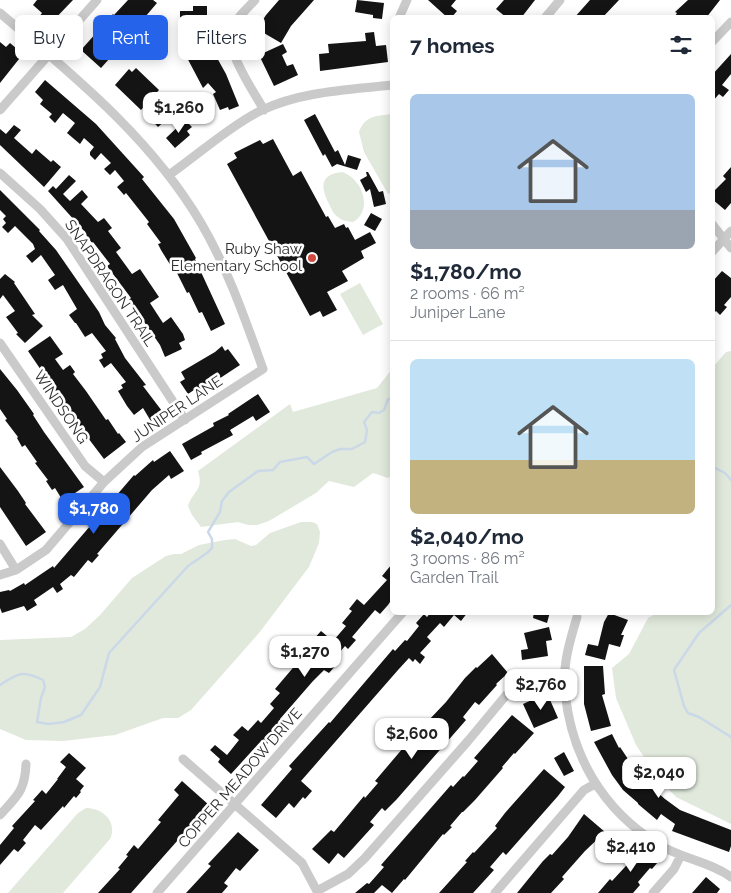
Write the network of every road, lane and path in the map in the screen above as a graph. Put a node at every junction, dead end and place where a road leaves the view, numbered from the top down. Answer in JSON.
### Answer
{"nodes":[{"id":1,"x":97,"y":0,"type":"edge"},
{"id":2,"x":255,"y":0,"type":"edge"},
{"id":3,"x":407,"y":0,"type":"edge"},
{"id":4,"x":560,"y":0,"type":"edge"},
{"id":5,"x":0,"y":13,"type":"edge"},
{"id":6,"x":400,"y":15,"type":"edge"},
{"id":7,"x":548,"y":15,"type":"edge"},
{"id":8,"x":83,"y":16,"type":"edge"},
{"id":9,"x":731,"y":22,"type":"edge"},
{"id":10,"x":15,"y":26,"type":"edge"},
{"id":11,"x":715,"y":39,"type":"edge"},
{"id":12,"x":45,"y":60,"type":"edge"},
{"id":13,"x":55,"y":60,"type":"edge"},
{"id":14,"x":390,"y":85,"type":"edge"},
{"id":15,"x":0,"y":110,"type":"edge"},
{"id":16,"x":264,"y":110,"type":"junction"},
{"id":17,"x":0,"y":173,"type":"edge"},
{"id":18,"x":168,"y":175,"type":"junction"},
{"id":19,"x":715,"y":228,"type":"edge"},
{"id":20,"x":731,"y":231,"type":"edge"},
{"id":21,"x":723,"y":240,"type":"junction"},
{"id":22,"x":731,"y":248,"type":"edge"},
{"id":23,"x":715,"y":249,"type":"edge"},
{"id":24,"x":0,"y":343,"type":"edge"},
{"id":25,"x":184,"y":420,"type":"junction"},
{"id":26,"x":104,"y":482,"type":"junction"},
{"id":27,"x":0,"y":544,"type":"edge"},
{"id":28,"x":16,"y":570,"type":"junction"},
{"id":29,"x":0,"y":576,"type":"edge"},
{"id":30,"x":400,"y":615,"type":"edge"},
{"id":31,"x":577,"y":617,"type":"dead end"},
{"id":32,"x":565,"y":676,"type":"junction"},
{"id":33,"x":184,"y":759,"type":"dead end"},
{"id":34,"x":26,"y":764,"type":"dead end"},
{"id":35,"x":595,"y":784,"type":"junction"},
{"id":36,"x":235,"y":804,"type":"junction"},
{"id":37,"x":0,"y":815,"type":"edge"},
{"id":38,"x":681,"y":855,"type":"junction"},
{"id":39,"x":731,"y":877,"type":"edge"},
{"id":40,"x":317,"y":892,"type":"edge"},
{"id":41,"x":157,"y":893,"type":"edge"},
{"id":42,"x":494,"y":893,"type":"edge"},
{"id":43,"x":654,"y":893,"type":"edge"}],
"edges":[{"from":1,"to":8,"type":"street"},
{"from":2,"to":16,"type":"street"},
{"from":3,"to":6,"type":"street"},
{"from":4,"to":7,"type":"street"},
{"from":5,"to":10,"type":"street"},
{"from":9,"to":11,"type":"street"},
{"from":12,"to":15,"type":"street"},
{"from":13,"to":18,"type":"street"},
{"from":14,"to":16,"type":"street"},
{"from":16,"to":18,"type":"street"},
{"from":17,"to":25,"type":"street","name":"SNAPDRAGON TRAIL"},
{"from":18,"to":25,"type":"street","name":"JUNIPER LANE"},
{"from":19,"to":21,"type":"street"},
{"from":20,"to":21,"type":"street"},
{"from":21,"to":22,"type":"street"},
{"from":21,"to":23,"type":"street"},
{"from":24,"to":26,"type":"street","name":"WINDSONG"},
{"from":25,"to":26,"type":"street","name":"JUNIPER LANE"},
{"from":26,"to":28,"type":"street","name":"JUNIPER LANE"},
{"from":27,"to":28,"type":"street"},
{"from":28,"to":29,"type":"street","name":"JUNIPER LANE"},
{"from":30,"to":36,"type":"street","name":"COPPER MEADOW DRIVE"},
{"from":31,"to":32,"type":"street"},
{"from":32,"to":35,"type":"street"},
{"from":32,"to":40,"type":"street"},
{"from":33,"to":36,"type":"street"},
{"from":34,"to":37,"type":"street"},
{"from":35,"to":38,"type":"street"},
{"from":35,"to":42,"type":"street"},
{"from":36,"to":40,"type":"street"},
{"from":36,"to":41,"type":"street","name":"COPPER MEADOW DRIVE"},
{"from":38,"to":39,"type":"street"},
{"from":38,"to":43,"type":"street"}]}
